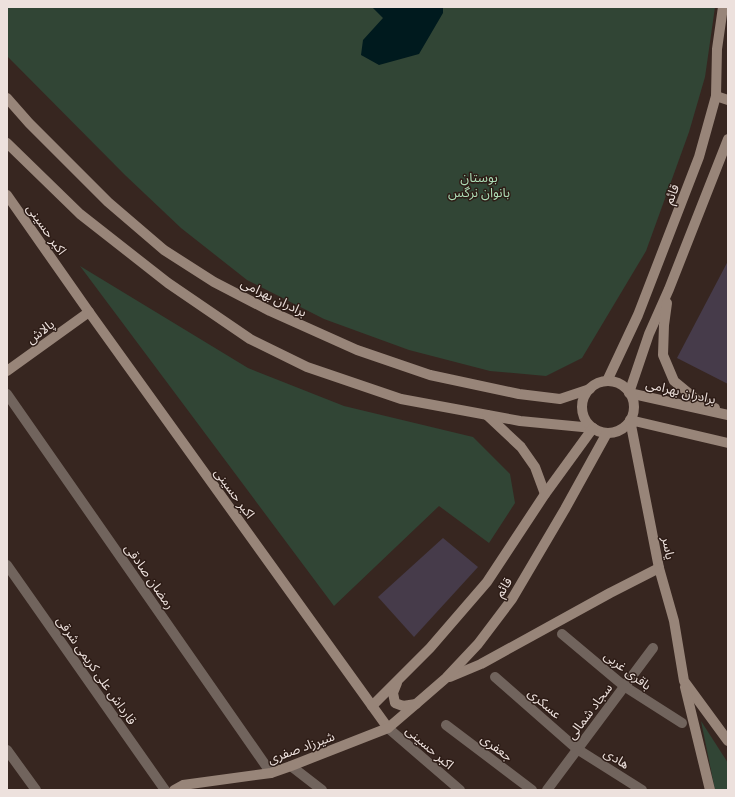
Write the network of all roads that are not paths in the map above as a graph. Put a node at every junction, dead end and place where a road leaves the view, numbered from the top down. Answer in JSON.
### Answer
{"nodes":[{"id":1,"x":723,"y":7,"type":"edge"},
{"id":2,"x":716,"y":96,"type":"junction"},
{"id":3,"x":7,"y":98,"type":"edge"},
{"id":4,"x":728,"y":100,"type":"edge"},
{"id":5,"x":728,"y":139,"type":"edge"},
{"id":6,"x":7,"y":143,"type":"edge"},
{"id":7,"x":7,"y":195,"type":"edge"},
{"id":8,"x":669,"y":289,"type":"junction"},
{"id":9,"x":89,"y":312,"type":"junction"},
{"id":10,"x":7,"y":371,"type":"edge"},
{"id":11,"x":607,"y":381,"type":"junction"},
{"id":12,"x":590,"y":388,"type":"junction"},
{"id":13,"x":629,"y":393,"type":"junction"},
{"id":14,"x":7,"y":394,"type":"edge"},
{"id":15,"x":728,"y":414,"type":"edge"},
{"id":16,"x":487,"y":415,"type":"junction"},
{"id":17,"x":630,"y":420,"type":"junction"},
{"id":18,"x":593,"y":428,"type":"junction"},
{"id":19,"x":607,"y":433,"type":"junction"},
{"id":20,"x":728,"y":443,"type":"edge"},
{"id":21,"x":545,"y":494,"type":"junction"},
{"id":22,"x":7,"y":565,"type":"edge"},
{"id":23,"x":660,"y":568,"type":"junction"},
{"id":24,"x":562,"y":634,"type":"dead end"},
{"id":25,"x":653,"y":648,"type":"dead end"},
{"id":26,"x":495,"y":677,"type":"dead end"},
{"id":27,"x":446,"y":678,"type":"junction"},
{"id":28,"x":398,"y":680,"type":"junction"},
{"id":29,"x":684,"y":681,"type":"junction"},
{"id":30,"x":624,"y":686,"type":"junction"},
{"id":31,"x":416,"y":704,"type":"junction"},
{"id":32,"x":372,"y":706,"type":"junction"},
{"id":33,"x":682,"y":723,"type":"dead end"},
{"id":34,"x":446,"y":725,"type":"dead end"},
{"id":35,"x":388,"y":728,"type":"junction"},
{"id":36,"x":728,"y":741,"type":"edge"},
{"id":37,"x":577,"y":749,"type":"junction"},
{"id":38,"x":7,"y":750,"type":"edge"},
{"id":39,"x":291,"y":766,"type":"junction"},
{"id":40,"x":271,"y":773,"type":"junction"},
{"id":41,"x":182,"y":788,"type":"edge"},
{"id":42,"x":36,"y":790,"type":"edge"},
{"id":43,"x":165,"y":790,"type":"edge"},
{"id":44,"x":322,"y":790,"type":"edge"},
{"id":45,"x":460,"y":790,"type":"edge"},
{"id":46,"x":532,"y":790,"type":"edge"},
{"id":47,"x":547,"y":790,"type":"edge"},
{"id":48,"x":642,"y":790,"type":"edge"},
{"id":49,"x":710,"y":790,"type":"edge"}],
"edges":[{"from":1,"to":2,"type":"main road","name":"قائم"},
{"from":2,"to":4,"type":"main road"},
{"from":2,"to":11,"type":"main road","name":"قائم"},
{"from":3,"to":12,"type":"main road","name":"برادران بهرامی"},
{"from":5,"to":8,"type":"main road"},
{"from":6,"to":16,"type":"main road"},
{"from":7,"to":9,"type":"main road","name":"اکبر حسینی"},
{"from":8,"to":13,"type":"main road"},
{"from":8,"to":15,"type":"main road"},
{"from":9,"to":10,"type":"main road","name":"پالاش"},
{"from":9,"to":32,"type":"main road","name":"اکبر حسینی"},
{"from":11,"to":12,"type":"main road"},
{"from":11,"to":13,"type":"main road"},
{"from":12,"to":18,"type":"main road"},
{"from":13,"to":15,"type":"main road","name":"برادران بهرامی"},
{"from":13,"to":17,"type":"main road"},
{"from":14,"to":40,"type":"street","name":"رمضان صادقی"},
{"from":16,"to":18,"type":"main road"},
{"from":16,"to":21,"type":"main road"},
{"from":17,"to":19,"type":"main road"},
{"from":17,"to":20,"type":"main road"},
{"from":17,"to":23,"type":"main road","name":"یاسر"},
{"from":18,"to":19,"type":"main road"},
{"from":18,"to":21,"type":"main road","name":"قائم"},
{"from":19,"to":27,"type":"main road","name":"قائم"},
{"from":21,"to":28,"type":"main road","name":"قائم"},
{"from":22,"to":43,"type":"street","name":"قارداش علی کریمی شرقی"},
{"from":23,"to":27,"type":"main road"},
{"from":23,"to":29,"type":"main road","name":"یاسر"},
{"from":24,"to":30,"type":"street","name":"باقری غربی"},
{"from":25,"to":30,"type":"street","name":"سجاد شمالی"},
{"from":26,"to":37,"type":"street","name":"عسکری"},
{"from":27,"to":31,"type":"main road","name":"قائم"},
{"from":28,"to":31,"type":"main road"},
{"from":28,"to":32,"type":"main road","name":"قائم"},
{"from":29,"to":36,"type":"main road","name":"یاسر"},
{"from":29,"to":49,"type":"main road","name":"یاسر"},
{"from":30,"to":33,"type":"street","name":"باقری غربی"},
{"from":30,"to":37,"type":"street","name":"سجاد شمالی"},
{"from":31,"to":35,"type":"main road","name":"قائم"},
{"from":32,"to":35,"type":"main road","name":"اکبر حسینی"},
{"from":34,"to":46,"type":"street","name":"جعفری"},
{"from":35,"to":39,"type":"main road","name":"شیرزاد صفری"},
{"from":35,"to":45,"type":"street","name":"اکبر حسینی"},
{"from":37,"to":47,"type":"street","name":"سجاد شمالی"},
{"from":37,"to":48,"type":"street","name":"هادی"},
{"from":38,"to":42,"type":"street"},
{"from":39,"to":40,"type":"main road","name":"شیرزاد صفری"},
{"from":39,"to":44,"type":"street"},
{"from":40,"to":41,"type":"main road","name":"شیرزاد صفری"}]}
